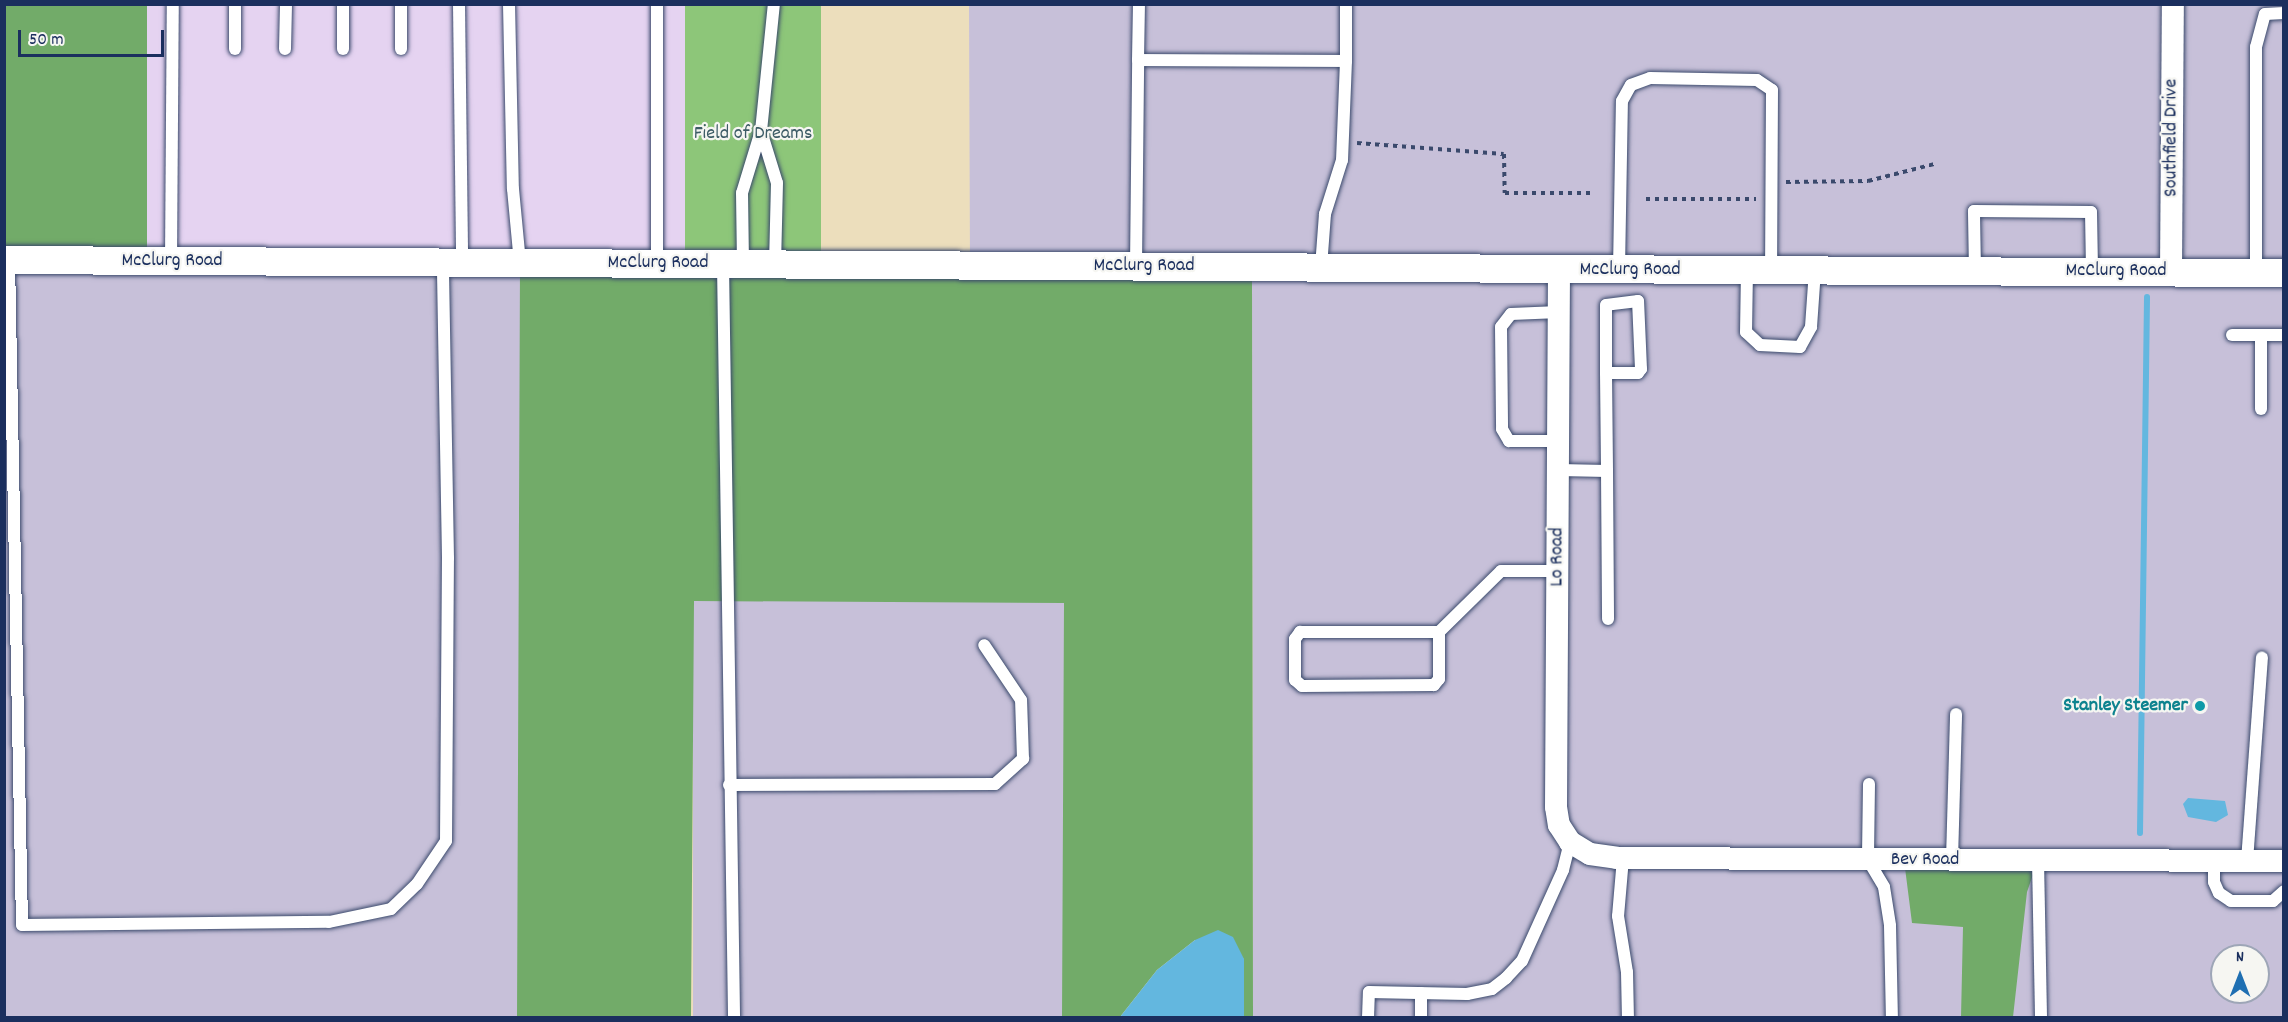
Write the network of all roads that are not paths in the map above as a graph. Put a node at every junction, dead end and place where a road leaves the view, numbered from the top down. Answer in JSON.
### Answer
{"nodes":[{"id":1,"x":173,"y":4,"type":"edge"},
{"id":2,"x":235,"y":4,"type":"edge"},
{"id":3,"x":286,"y":4,"type":"edge"},
{"id":4,"x":343,"y":4,"type":"edge"},
{"id":5,"x":401,"y":4,"type":"edge"},
{"id":6,"x":459,"y":4,"type":"edge"},
{"id":7,"x":509,"y":4,"type":"edge"},
{"id":8,"x":657,"y":4,"type":"edge"},
{"id":9,"x":774,"y":4,"type":"edge"},
{"id":10,"x":1139,"y":4,"type":"edge"},
{"id":11,"x":1346,"y":4,"type":"edge"},
{"id":12,"x":2173,"y":4,"type":"edge"},
{"id":13,"x":2283,"y":13,"type":"edge"},
{"id":14,"x":401,"y":49,"type":"dead end"},
{"id":15,"x":235,"y":50,"type":"dead end"},
{"id":16,"x":285,"y":50,"type":"dead end"},
{"id":17,"x":343,"y":50,"type":"dead end"},
{"id":18,"x":1138,"y":60,"type":"junction"},
{"id":19,"x":1346,"y":61,"type":"junction"},
{"id":20,"x":761,"y":131,"type":"junction"},
{"id":21,"x":7,"y":260,"type":"edge"},
{"id":22,"x":171,"y":261,"type":"junction"},
{"id":23,"x":452,"y":262,"type":"junction"},
{"id":24,"x":520,"y":262,"type":"junction"},
{"id":25,"x":657,"y":263,"type":"junction"},
{"id":26,"x":733,"y":264,"type":"junction"},
{"id":27,"x":775,"y":264,"type":"junction"},
{"id":28,"x":1136,"y":266,"type":"junction"},
{"id":29,"x":1321,"y":267,"type":"junction"},
{"id":30,"x":1559,"y":270,"type":"junction"},
{"id":31,"x":1618,"y":270,"type":"junction"},
{"id":32,"x":1759,"y":270,"type":"junction"},
{"id":33,"x":1815,"y":270,"type":"junction"},
{"id":34,"x":1975,"y":271,"type":"junction"},
{"id":35,"x":2092,"y":271,"type":"junction"},
{"id":36,"x":2171,"y":272,"type":"junction"},
{"id":37,"x":2270,"y":272,"type":"edge"},
{"id":38,"x":1559,"y":312,"type":"junction"},
{"id":39,"x":2232,"y":335,"type":"dead end"},
{"id":40,"x":2260,"y":335,"type":"junction"},
{"id":41,"x":2283,"y":335,"type":"edge"},
{"id":42,"x":1606,"y":373,"type":"junction"},
{"id":43,"x":2261,"y":409,"type":"dead end"},
{"id":44,"x":1559,"y":441,"type":"junction"},
{"id":45,"x":1559,"y":470,"type":"junction"},
{"id":46,"x":1607,"y":471,"type":"junction"},
{"id":47,"x":1558,"y":571,"type":"junction"},
{"id":48,"x":1608,"y":619,"type":"dead end"},
{"id":49,"x":1439,"y":632,"type":"junction"},
{"id":50,"x":984,"y":645,"type":"dead end"},
{"id":51,"x":2262,"y":658,"type":"dead end"},
{"id":52,"x":1956,"y":714,"type":"dead end"},
{"id":53,"x":1869,"y":784,"type":"dead end"},
{"id":54,"x":729,"y":786,"type":"junction"},
{"id":55,"x":1570,"y":842,"type":"junction"},
{"id":56,"x":1623,"y":858,"type":"junction"},
{"id":57,"x":1868,"y":860,"type":"junction"},
{"id":58,"x":1952,"y":860,"type":"junction"},
{"id":59,"x":2038,"y":860,"type":"junction"},
{"id":60,"x":2214,"y":860,"type":"junction"},
{"id":61,"x":2247,"y":861,"type":"junction"},
{"id":62,"x":2283,"y":861,"type":"edge"},
{"id":63,"x":2283,"y":891,"type":"edge"},
{"id":64,"x":1421,"y":993,"type":"junction"},
{"id":65,"x":734,"y":1017,"type":"edge"},
{"id":66,"x":1368,"y":1017,"type":"edge"},
{"id":67,"x":1421,"y":1017,"type":"edge"},
{"id":68,"x":1628,"y":1017,"type":"edge"},
{"id":69,"x":1892,"y":1017,"type":"edge"},
{"id":70,"x":2041,"y":1017,"type":"edge"}],
"edges":[{"from":1,"to":22,"type":"lane"},
{"from":2,"to":15,"type":"lane"},
{"from":3,"to":16,"type":"lane"},
{"from":4,"to":17,"type":"lane"},
{"from":5,"to":14,"type":"lane"},
{"from":6,"to":23,"type":"lane"},
{"from":7,"to":24,"type":"lane"},
{"from":8,"to":25,"type":"lane"},
{"from":9,"to":20,"type":"lane"},
{"from":10,"to":18,"type":"lane"},
{"from":11,"to":19,"type":"lane"},
{"from":12,"to":36,"type":"street","name":"Southfield Drive"},
{"from":13,"to":37,"type":"lane"},
{"from":18,"to":19,"type":"lane"},
{"from":18,"to":28,"type":"lane"},
{"from":19,"to":29,"type":"lane"},
{"from":20,"to":26,"type":"lane"},
{"from":20,"to":27,"type":"lane"},
{"from":21,"to":22,"type":"street","name":"McClurg Road"},
{"from":21,"to":23,"type":"lane"},
{"from":22,"to":23,"type":"street","name":"McClurg Road"},
{"from":23,"to":24,"type":"street","name":"McClurg Road"},
{"from":24,"to":25,"type":"street","name":"McClurg Road"},
{"from":25,"to":26,"type":"street","name":"McClurg Road"},
{"from":26,"to":27,"type":"street","name":"McClurg Road"},
{"from":26,"to":54,"type":"lane"},
{"from":27,"to":28,"type":"street","name":"McClurg Road"},
{"from":28,"to":29,"type":"street","name":"McClurg Road"},
{"from":29,"to":30,"type":"street","name":"McClurg Road"},
{"from":30,"to":31,"type":"street","name":"McClurg Road"},
{"from":30,"to":38,"type":"street","name":"Lo Road"},
{"from":31,"to":32,"type":"street","name":"McClurg Road"},
{"from":31,"to":32,"type":"lane"},
{"from":32,"to":33,"type":"street","name":"McClurg Road"},
{"from":32,"to":33,"type":"lane"},
{"from":33,"to":34,"type":"street","name":"McClurg Road"},
{"from":34,"to":35,"type":"street","name":"McClurg Road"},
{"from":34,"to":35,"type":"lane"},
{"from":35,"to":36,"type":"street","name":"McClurg Road"},
{"from":36,"to":37,"type":"street","name":"McClurg Road"},
{"from":38,"to":44,"type":"street","name":"Lo Road"},
{"from":38,"to":44,"type":"lane"},
{"from":39,"to":40,"type":"lane"},
{"from":40,"to":41,"type":"lane"},
{"from":40,"to":43,"type":"lane"},
{"from":42,"to":42,"type":"lane"},
{"from":42,"to":46,"type":"lane"},
{"from":44,"to":45,"type":"street","name":"Lo Road"},
{"from":45,"to":46,"type":"lane"},
{"from":45,"to":47,"type":"street","name":"Lo Road"},
{"from":46,"to":48,"type":"lane"},
{"from":47,"to":49,"type":"lane"},
{"from":47,"to":55,"type":"street","name":"Lo Road"},
{"from":49,"to":49,"type":"lane"},
{"from":50,"to":54,"type":"lane"},
{"from":51,"to":61,"type":"lane"},
{"from":52,"to":58,"type":"lane"},
{"from":53,"to":57,"type":"lane"},
{"from":54,"to":65,"type":"lane"},
{"from":55,"to":56,"type":"street","name":"Bev Road"},
{"from":55,"to":64,"type":"lane"},
{"from":56,"to":57,"type":"street","name":"Bev Road"},
{"from":56,"to":68,"type":"lane"},
{"from":57,"to":58,"type":"street","name":"Bev Road"},
{"from":57,"to":69,"type":"lane"},
{"from":58,"to":59,"type":"street","name":"Bev Road"},
{"from":59,"to":60,"type":"street","name":"Bev Road"},
{"from":59,"to":70,"type":"lane"},
{"from":60,"to":61,"type":"street","name":"Bev Road"},
{"from":60,"to":63,"type":"lane"},
{"from":61,"to":62,"type":"street","name":"Bev Road"},
{"from":64,"to":66,"type":"lane"},
{"from":64,"to":67,"type":"lane"}]}
